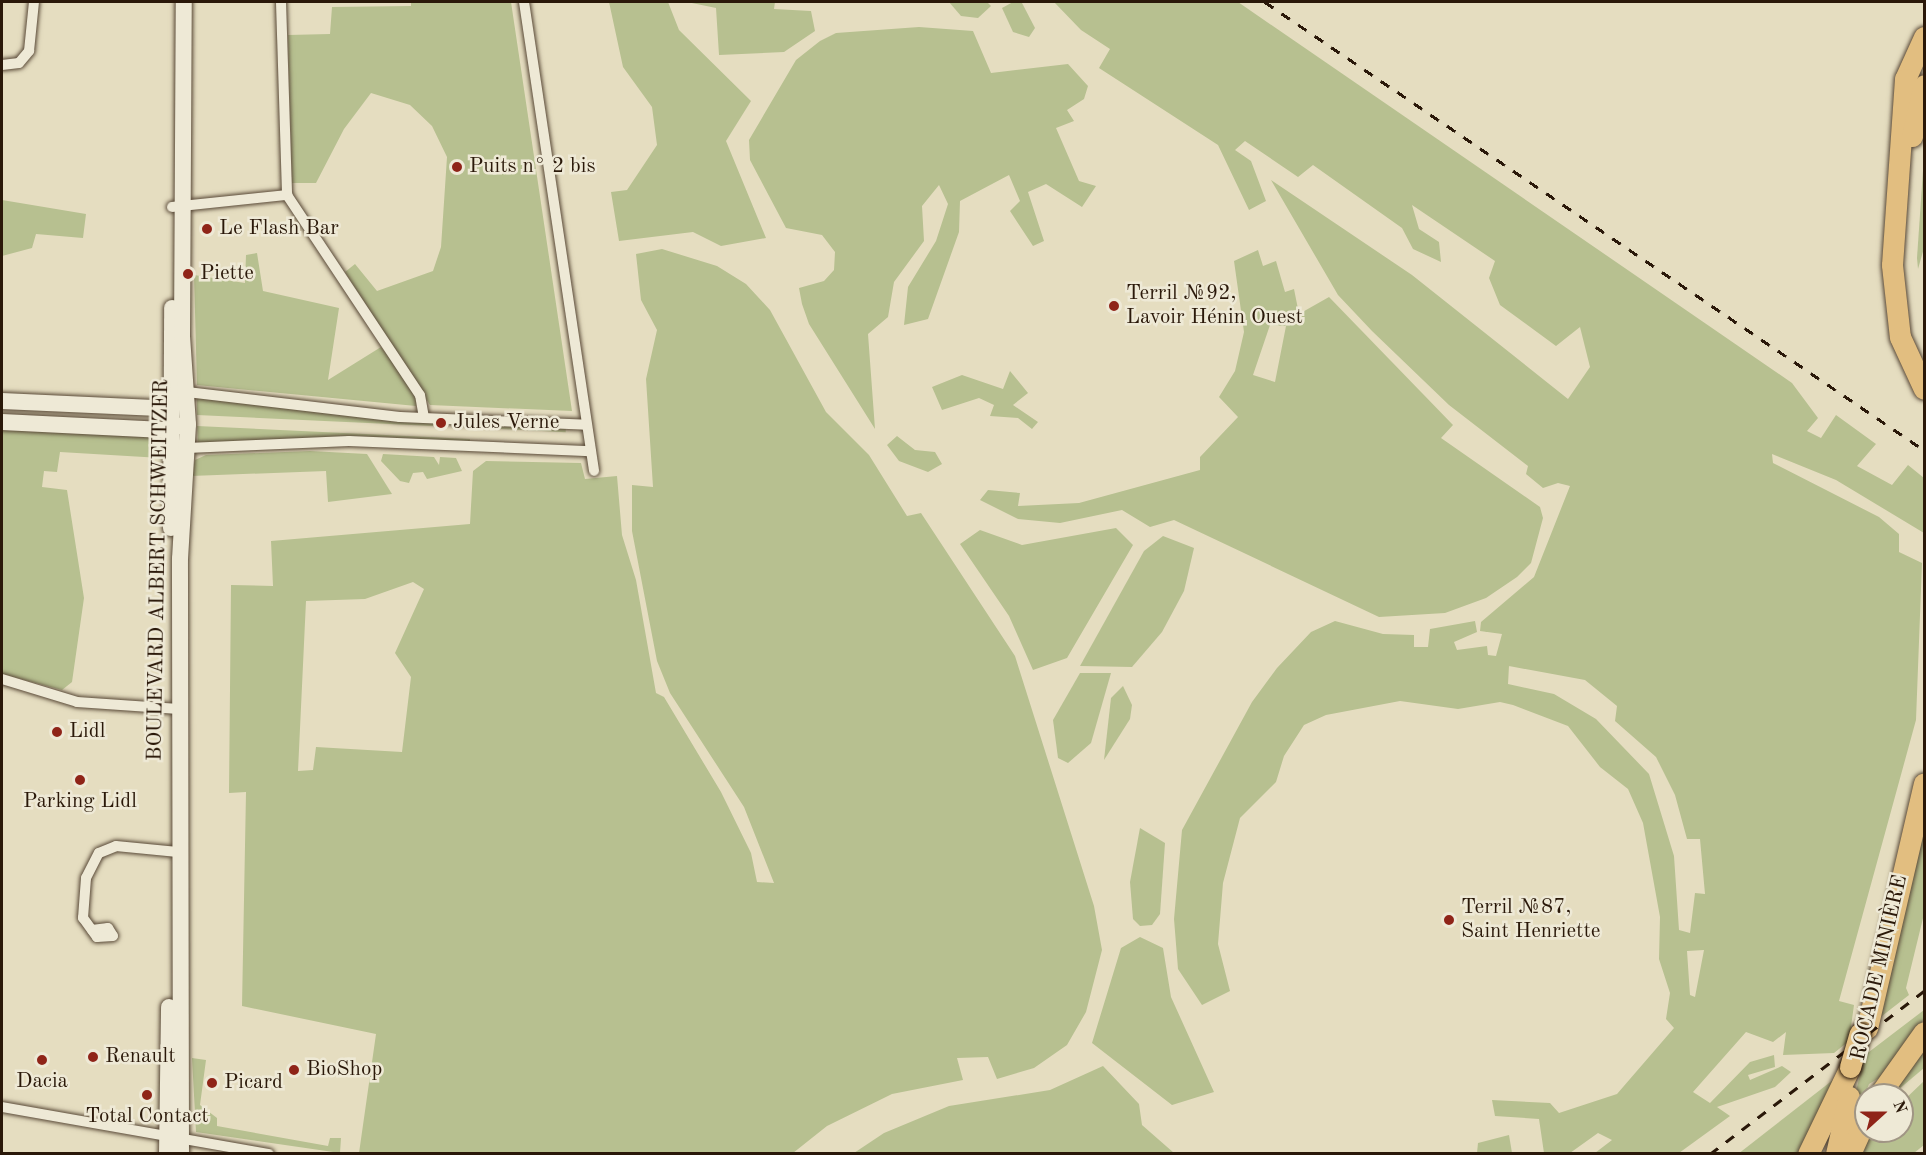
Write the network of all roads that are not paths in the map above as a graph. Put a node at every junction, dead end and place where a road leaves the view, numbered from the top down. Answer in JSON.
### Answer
{"nodes":[{"id":1,"x":34,"y":2,"type":"edge"},
{"id":2,"x":173,"y":2,"type":"edge"},
{"id":3,"x":184,"y":2,"type":"edge"},
{"id":4,"x":281,"y":2,"type":"edge"},
{"id":5,"x":524,"y":2,"type":"edge"},
{"id":6,"x":1924,"y":37,"type":"edge"},
{"id":7,"x":2,"y":65,"type":"edge"},
{"id":8,"x":1924,"y":85,"type":"edge"},
{"id":9,"x":287,"y":195,"type":"junction"},
{"id":10,"x":177,"y":207,"type":"junction"},
{"id":11,"x":1924,"y":359,"type":"edge"},
{"id":12,"x":1924,"y":388,"type":"edge"},
{"id":13,"x":179,"y":399,"type":"junction"},
{"id":14,"x":2,"y":402,"type":"edge"},
{"id":15,"x":424,"y":418,"type":"junction"},
{"id":16,"x":2,"y":422,"type":"edge"},
{"id":17,"x":587,"y":424,"type":"junction"},
{"id":18,"x":180,"y":434,"type":"junction"},
{"id":19,"x":591,"y":451,"type":"junction"},
{"id":20,"x":594,"y":471,"type":"dead end"},
{"id":21,"x":2,"y":679,"type":"edge"},
{"id":22,"x":174,"y":709,"type":"junction"},
{"id":23,"x":1924,"y":784,"type":"edge"},
{"id":24,"x":173,"y":851,"type":"junction"},
{"id":25,"x":92,"y":930,"type":"dead end"},
{"id":26,"x":1924,"y":1032,"type":"edge"},
{"id":27,"x":1854,"y":1064,"type":"junction"},
{"id":28,"x":1887,"y":1083,"type":"edge"},
{"id":29,"x":2,"y":1107,"type":"edge"},
{"id":30,"x":174,"y":1146,"type":"edge"},
{"id":31,"x":269,"y":1154,"type":"edge"},
{"id":32,"x":1808,"y":1154,"type":"edge"},
{"id":33,"x":1836,"y":1154,"type":"edge"}],
"edges":[{"from":1,"to":7,"type":"street"},
{"from":2,"to":10,"type":"main road","name":"BOULEVARD ALBERT SCHWEITZER"},
{"from":3,"to":10,"type":"main road","name":"BOULEVARD ALBERT SCHWEITZER"},
{"from":4,"to":9,"type":"street"},
{"from":5,"to":17,"type":"street"},
{"from":6,"to":12,"type":"highway"},
{"from":8,"to":11,"type":"highway"},
{"from":9,"to":10,"type":"street"},
{"from":9,"to":15,"type":"street"},
{"from":10,"to":13,"type":"main road","name":"BOULEVARD ALBERT SCHWEITZER"},
{"from":10,"to":13,"type":"main road","name":"BOULEVARD ALBERT SCHWEITZER"},
{"from":13,"to":14,"type":"main road"},
{"from":13,"to":15,"type":"street"},
{"from":13,"to":18,"type":"main road","name":"BOULEVARD ALBERT SCHWEITZER"},
{"from":15,"to":17,"type":"street"},
{"from":16,"to":18,"type":"main road"},
{"from":17,"to":19,"type":"street"},
{"from":18,"to":19,"type":"street"},
{"from":18,"to":22,"type":"main road","name":"BOULEVARD ALBERT SCHWEITZER"},
{"from":18,"to":22,"type":"main road","name":"BOULEVARD ALBERT SCHWEITZER"},
{"from":19,"to":20,"type":"street"},
{"from":21,"to":22,"type":"street"},
{"from":22,"to":24,"type":"main road","name":"BOULEVARD ALBERT SCHWEITZER"},
{"from":23,"to":27,"type":"highway","name":"ROCADE MINIÈRE"},
{"from":24,"to":25,"type":"street"},
{"from":24,"to":30,"type":"main road","name":"BOULEVARD ALBERT SCHWEITZER"},
{"from":26,"to":28,"type":"highway"},
{"from":27,"to":32,"type":"highway"},
{"from":27,"to":33,"type":"highway","name":"ROCADE MINIÈRE"},
{"from":29,"to":30,"type":"street"},
{"from":30,"to":31,"type":"street"}]}
